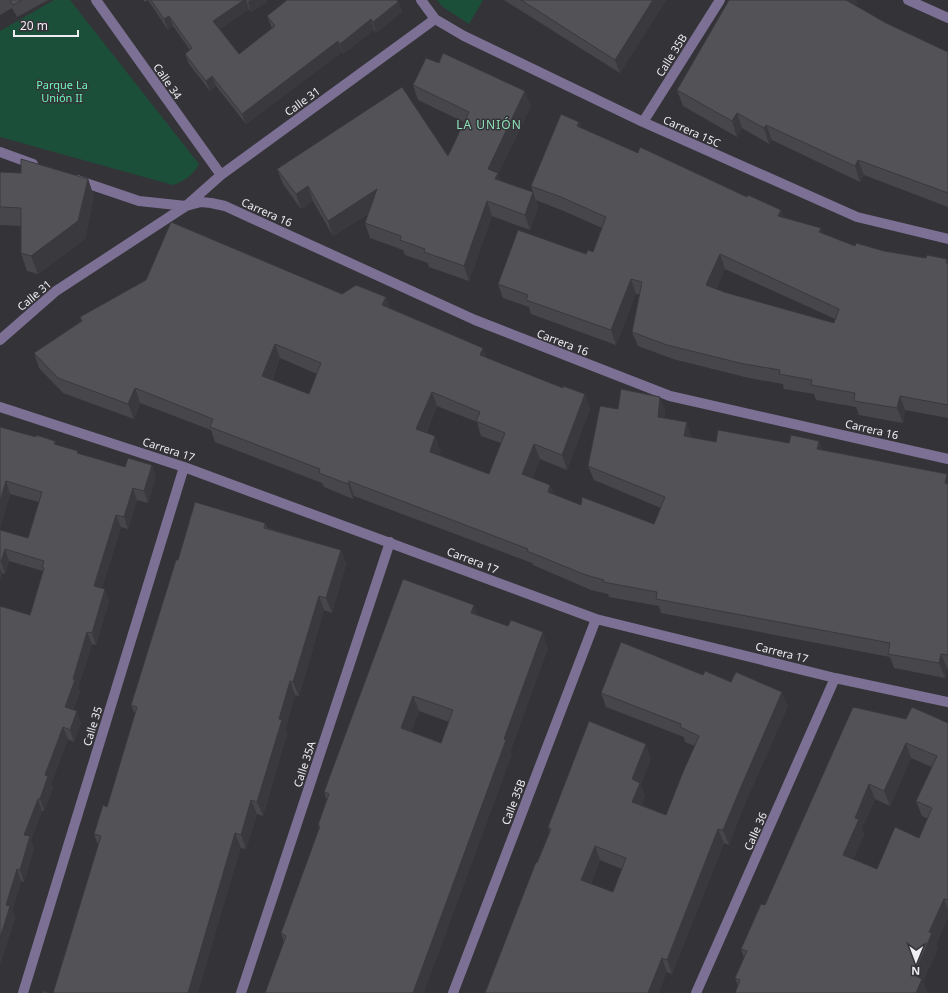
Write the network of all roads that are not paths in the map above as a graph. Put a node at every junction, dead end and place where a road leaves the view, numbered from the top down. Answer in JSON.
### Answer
{"nodes":[{"id":1,"x":96,"y":0,"type":"edge"},
{"id":2,"x":421,"y":0,"type":"edge"},
{"id":3,"x":720,"y":0,"type":"edge"},
{"id":4,"x":908,"y":0,"type":"edge"},
{"id":5,"x":948,"y":18,"type":"edge"},
{"id":6,"x":436,"y":19,"type":"junction"},
{"id":7,"x":643,"y":122,"type":"junction"},
{"id":8,"x":0,"y":152,"type":"edge"},
{"id":9,"x":41,"y":167,"type":"edge"},
{"id":10,"x":221,"y":175,"type":"junction"},
{"id":11,"x":69,"y":177,"type":"edge"},
{"id":12,"x":186,"y":206,"type":"junction"},
{"id":13,"x":948,"y":239,"type":"edge"},
{"id":14,"x":0,"y":340,"type":"edge"},
{"id":15,"x":0,"y":407,"type":"edge"},
{"id":16,"x":948,"y":459,"type":"edge"},
{"id":17,"x":184,"y":466,"type":"junction"},
{"id":18,"x":390,"y":542,"type":"junction"},
{"id":19,"x":596,"y":619,"type":"junction"},
{"id":20,"x":836,"y":678,"type":"junction"},
{"id":21,"x":948,"y":702,"type":"edge"},
{"id":22,"x":23,"y":993,"type":"edge"},
{"id":23,"x":241,"y":993,"type":"edge"},
{"id":24,"x":453,"y":993,"type":"edge"},
{"id":25,"x":696,"y":993,"type":"edge"}],
"edges":[{"from":1,"to":10,"type":"street","name":"Calle 34"},
{"from":2,"to":6,"type":"street"},
{"from":3,"to":7,"type":"street","name":"Calle 35B"},
{"from":4,"to":5,"type":"street"},
{"from":6,"to":7,"type":"street","name":"Carrera 15C"},
{"from":6,"to":10,"type":"street","name":"Calle 31"},
{"from":7,"to":13,"type":"street","name":"Carrera 15C"},
{"from":8,"to":9,"type":"street"},
{"from":10,"to":12,"type":"street","name":"Calle 31"},
{"from":11,"to":12,"type":"street"},
{"from":12,"to":14,"type":"street","name":"Calle 31"},
{"from":12,"to":16,"type":"street","name":"Carrera 16"},
{"from":15,"to":17,"type":"street","name":"Carrera 17"},
{"from":17,"to":18,"type":"street","name":"Carrera 17"},
{"from":17,"to":22,"type":"street","name":"Calle 35"},
{"from":18,"to":19,"type":"street","name":"Carrera 17"},
{"from":18,"to":23,"type":"street","name":"Calle 35A"},
{"from":19,"to":20,"type":"street","name":"Carrera 17"},
{"from":19,"to":24,"type":"street","name":"Calle 35B"},
{"from":20,"to":21,"type":"street","name":"Carrera 17"},
{"from":20,"to":25,"type":"street","name":"Calle 36"}]}
